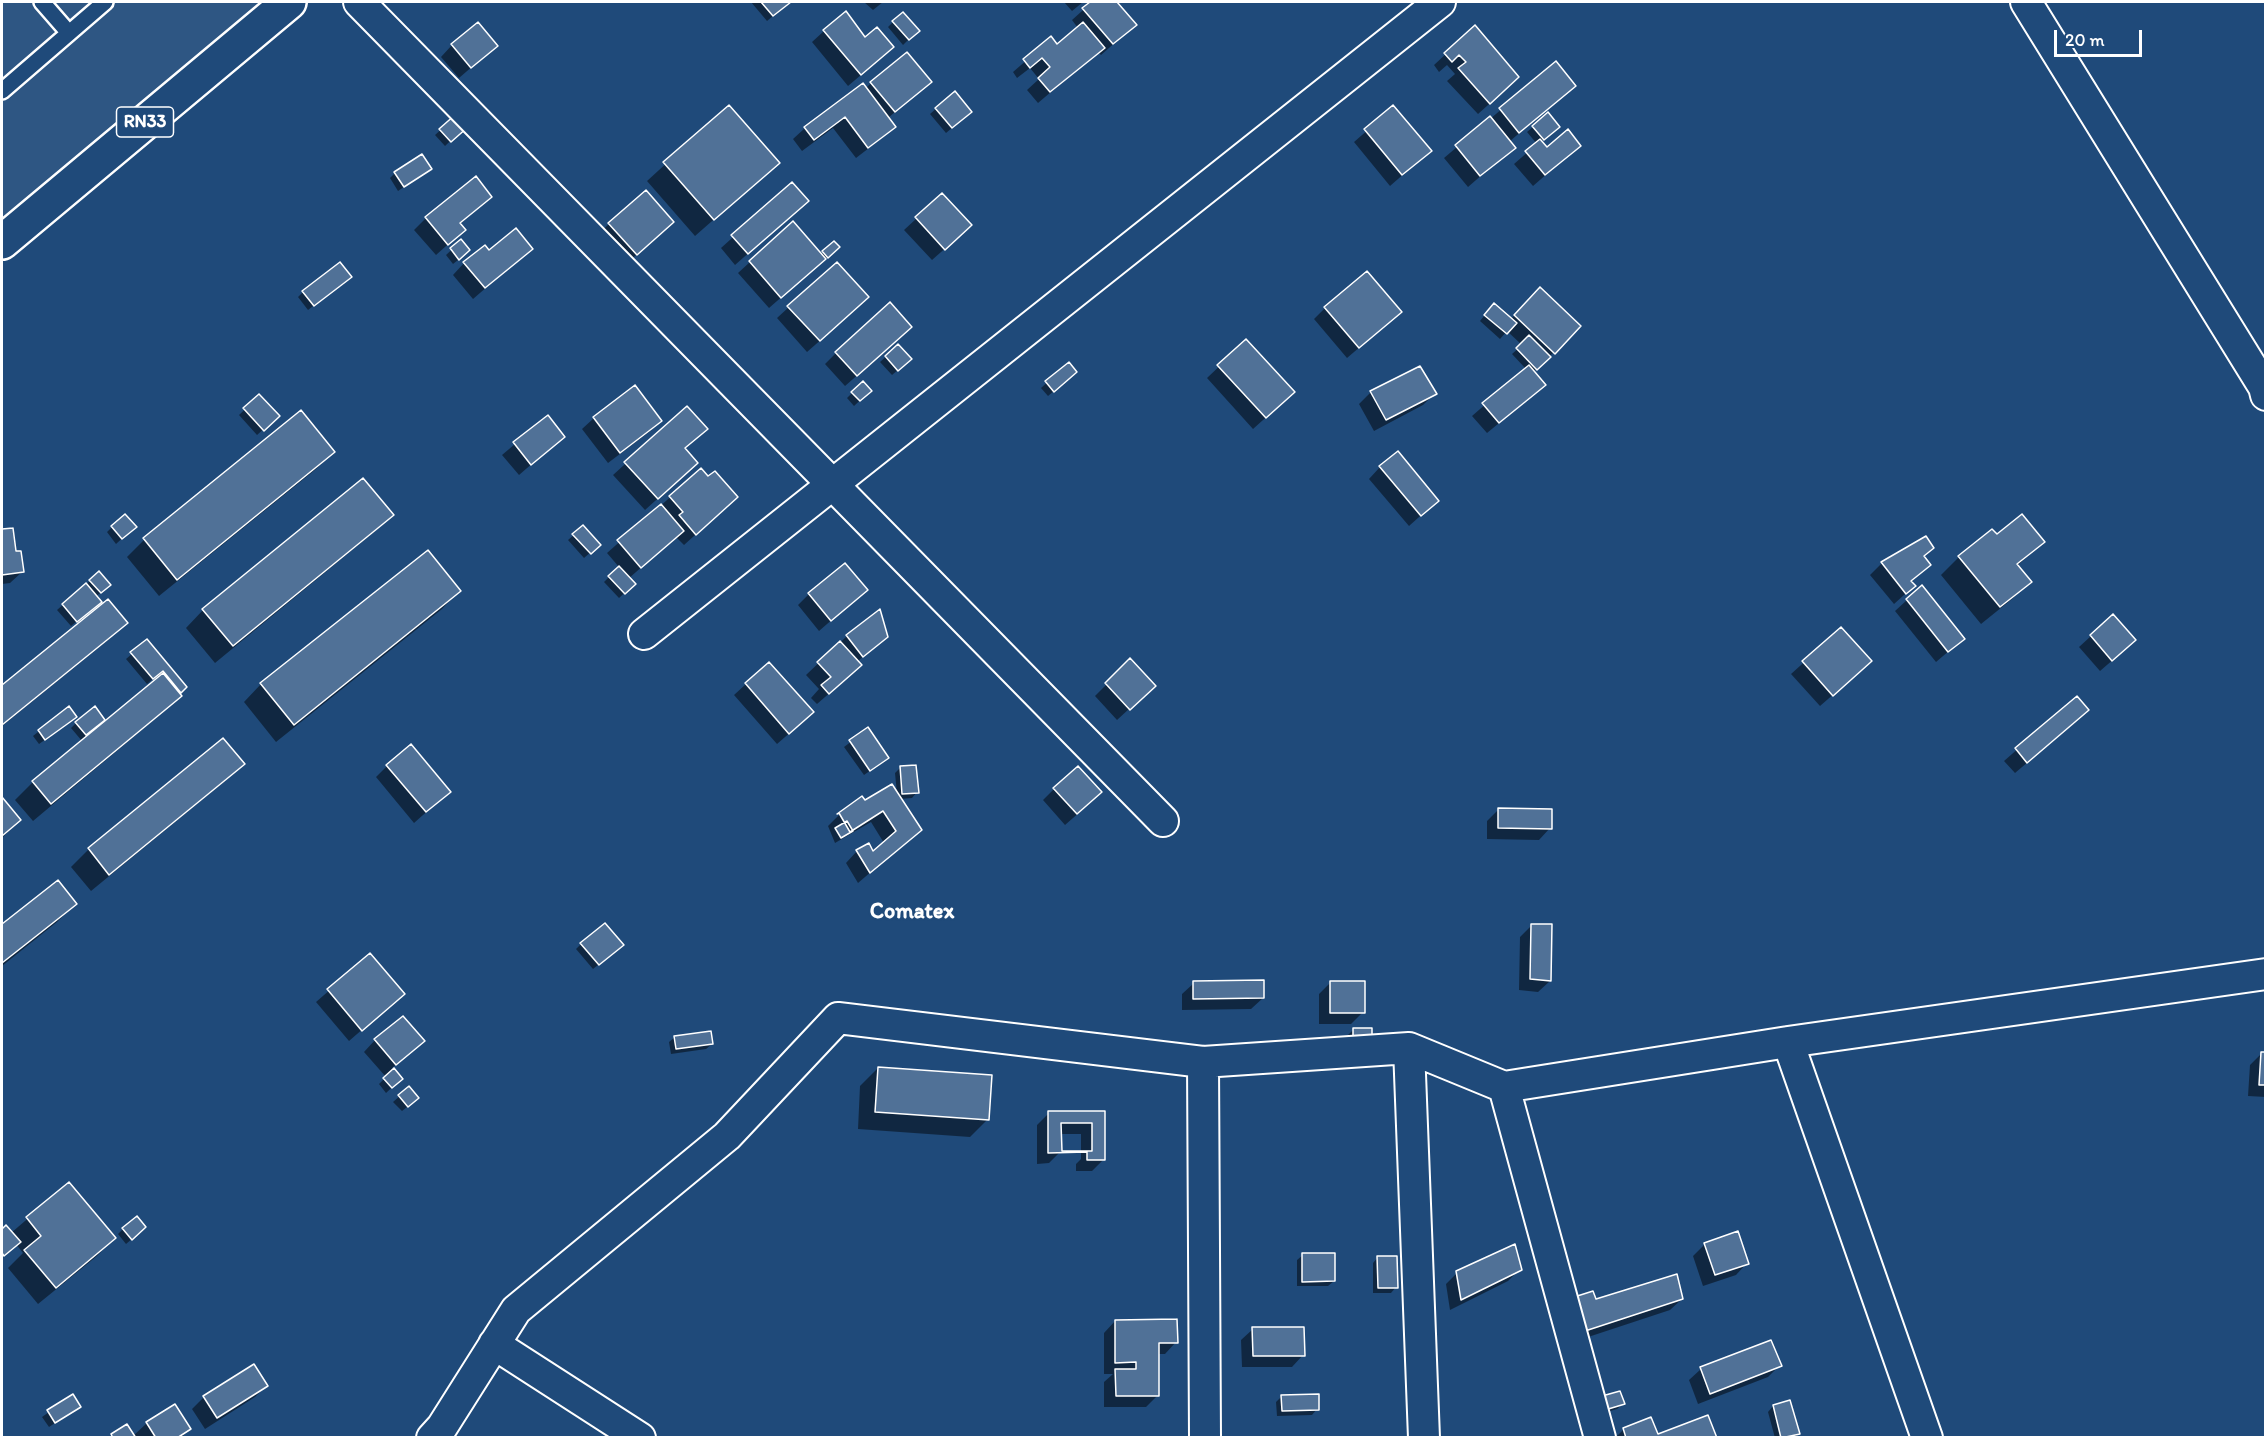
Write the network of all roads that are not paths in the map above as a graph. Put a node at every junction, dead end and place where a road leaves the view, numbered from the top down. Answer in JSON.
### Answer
{"nodes":[{"id":1,"x":42,"y":2,"type":"edge"},
{"id":2,"x":105,"y":2,"type":"edge"},
{"id":3,"x":289,"y":2,"type":"edge"},
{"id":4,"x":359,"y":2,"type":"edge"},
{"id":5,"x":1440,"y":2,"type":"edge"},
{"id":6,"x":2026,"y":2,"type":"edge"},
{"id":7,"x":69,"y":33,"type":"junction"},
{"id":8,"x":2,"y":91,"type":"edge"},
{"id":9,"x":2,"y":243,"type":"edge"},
{"id":10,"x":2265,"y":395,"type":"edge"},
{"id":11,"x":833,"y":484,"type":"junction"},
{"id":12,"x":644,"y":634,"type":"dead end"},
{"id":13,"x":1163,"y":821,"type":"dead end"},
{"id":14,"x":2265,"y":974,"type":"edge"},
{"id":15,"x":1788,"y":1042,"type":"junction"},
{"id":16,"x":1409,"y":1048,"type":"junction"},
{"id":17,"x":1203,"y":1062,"type":"junction"},
{"id":18,"x":1504,"y":1087,"type":"junction"},
{"id":19,"x":494,"y":1344,"type":"junction"},
{"id":20,"x":432,"y":1437,"type":"edge"},
{"id":21,"x":640,"y":1437,"type":"edge"},
{"id":22,"x":1205,"y":1437,"type":"edge"},
{"id":23,"x":1424,"y":1437,"type":"edge"},
{"id":24,"x":1600,"y":1437,"type":"edge"},
{"id":25,"x":1927,"y":1437,"type":"edge"}],
"edges":[{"from":1,"to":7,"type":"lane"},
{"from":2,"to":7,"type":"lane"},
{"from":3,"to":9,"type":"main road","number":"RN33"},
{"from":4,"to":11,"type":"street"},
{"from":5,"to":11,"type":"street"},
{"from":6,"to":10,"type":"street"},
{"from":7,"to":8,"type":"lane"},
{"from":11,"to":12,"type":"street"},
{"from":11,"to":13,"type":"street"},
{"from":14,"to":15,"type":"street"},
{"from":15,"to":18,"type":"street"},
{"from":15,"to":25,"type":"street"},
{"from":16,"to":17,"type":"street"},
{"from":16,"to":18,"type":"street"},
{"from":16,"to":23,"type":"street"},
{"from":17,"to":19,"type":"street"},
{"from":17,"to":22,"type":"street"},
{"from":18,"to":24,"type":"street"},
{"from":19,"to":20,"type":"street"},
{"from":19,"to":21,"type":"street"}]}
